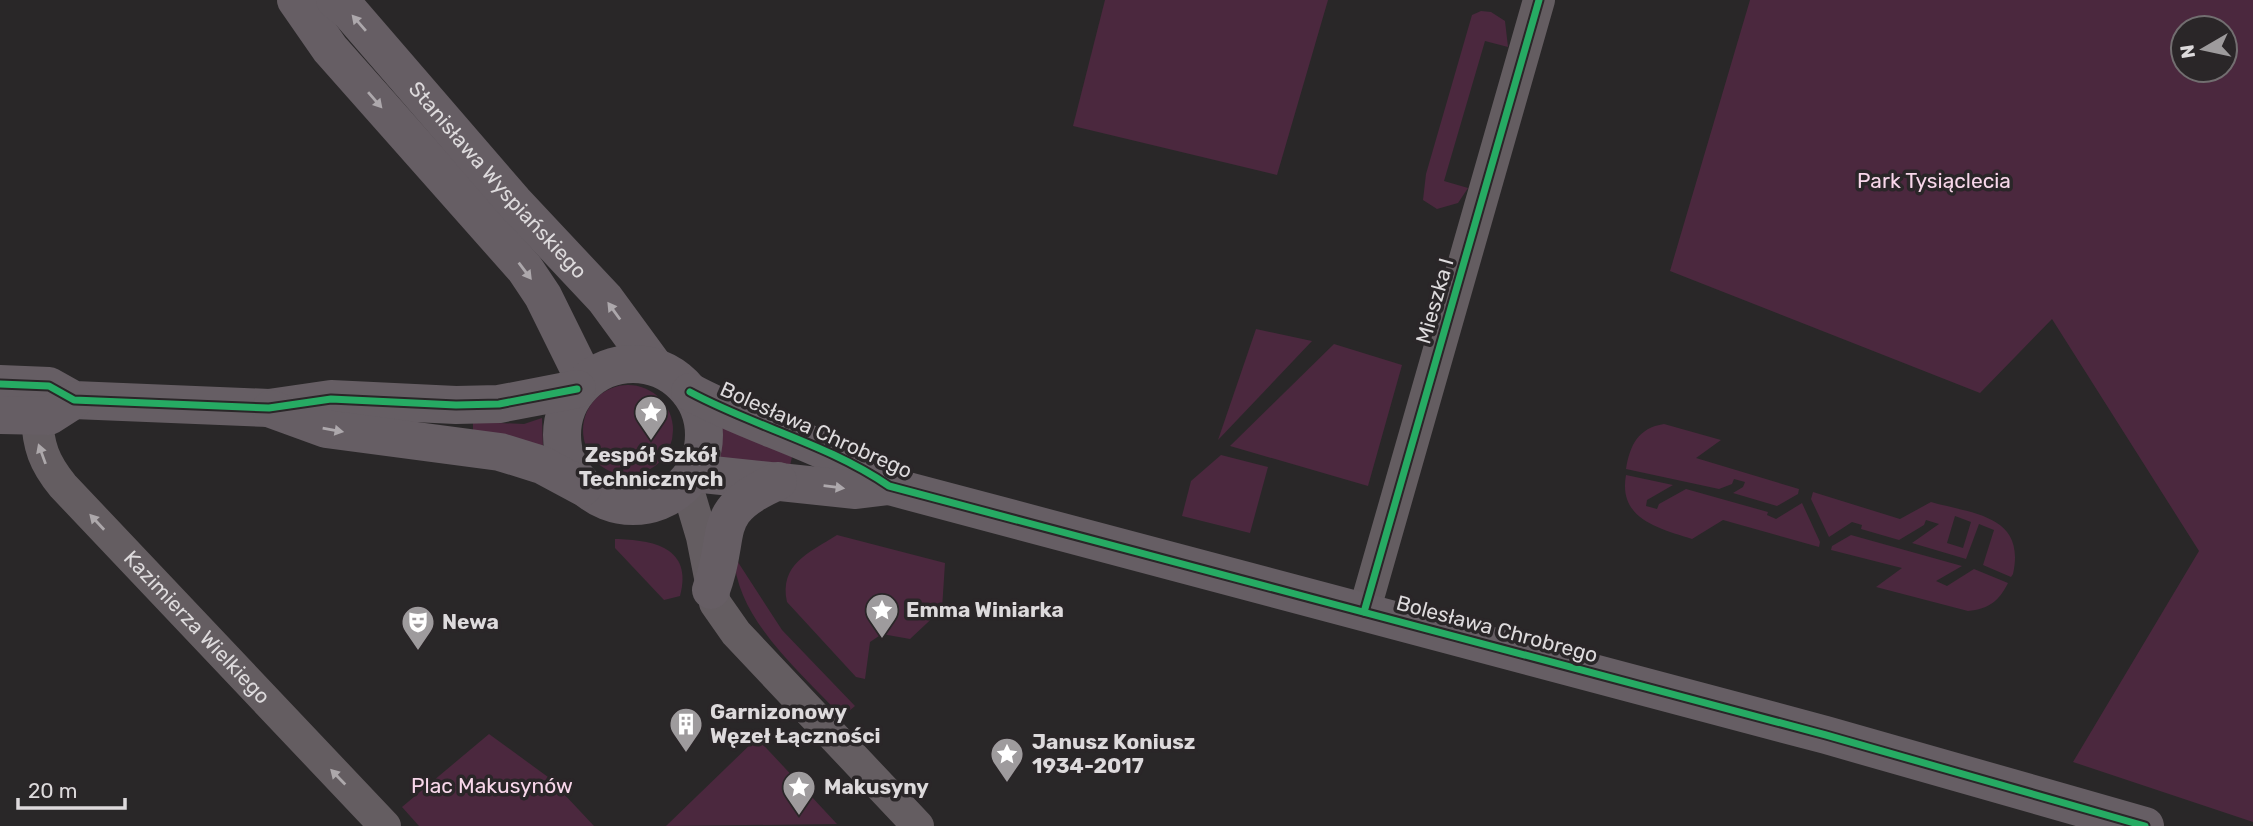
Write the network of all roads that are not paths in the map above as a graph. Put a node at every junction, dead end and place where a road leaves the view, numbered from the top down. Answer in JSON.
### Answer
{"nodes":[{"id":1,"x":296,"y":0,"type":"edge"},
{"id":2,"x":335,"y":0,"type":"edge"},
{"id":3,"x":1539,"y":0,"type":"edge"},
{"id":4,"x":654,"y":366,"type":"junction"},
{"id":5,"x":0,"y":384,"type":"edge"},
{"id":6,"x":581,"y":385,"type":"junction"},
{"id":7,"x":690,"y":392,"type":"junction"},
{"id":8,"x":74,"y":400,"type":"junction"},
{"id":9,"x":269,"y":408,"type":"junction"},
{"id":10,"x":0,"y":415,"type":"edge"},
{"id":11,"x":37,"y":416,"type":"junction"},
{"id":12,"x":689,"y":478,"type":"junction"},
{"id":13,"x":778,"y":481,"type":"junction"},
{"id":14,"x":889,"y":486,"type":"junction"},
{"id":15,"x":583,"y":487,"type":"junction"},
{"id":16,"x":711,"y":590,"type":"junction"},
{"id":17,"x":1364,"y":611,"type":"junction"},
{"id":18,"x":385,"y":826,"type":"edge"},
{"id":19,"x":918,"y":826,"type":"edge"},
{"id":20,"x":2145,"y":826,"type":"edge"}],
"edges":[{"from":1,"to":6,"type":"street","name":"Stanisława Wyspiańskiego","one_way":true},
{"from":4,"to":2,"type":"street","name":"Stanisława Wyspiańskiego","one_way":true},
{"from":3,"to":17,"type":"street","name":"Mieszka I"},
{"from":4,"to":6,"type":"street"},
{"from":4,"to":7,"type":"street"},
{"from":5,"to":8,"type":"street"},
{"from":6,"to":9,"type":"street"},
{"from":6,"to":15,"type":"street"},
{"from":7,"to":12,"type":"street"},
{"from":7,"to":14,"type":"street","name":"Bolesława Chrobrego"},
{"from":8,"to":9,"type":"street"},
{"from":8,"to":11,"type":"street"},
{"from":9,"to":15,"type":"street","one_way":true},
{"from":10,"to":11,"type":"street"},
{"from":18,"to":11,"type":"street","name":"Kazimierza Wielkiego","one_way":true},
{"from":12,"to":13,"type":"street","name":"Bolesława Chrobrego"},
{"from":12,"to":15,"type":"street"},
{"from":12,"to":16,"type":"street"},
{"from":13,"to":14,"type":"street","name":"Bolesława Chrobrego","one_way":true},
{"from":13,"to":16,"type":"street"},
{"from":14,"to":17,"type":"street","name":"Bolesława Chrobrego"},
{"from":16,"to":19,"type":"street"},
{"from":17,"to":20,"type":"street","name":"Bolesława Chrobrego"}]}
